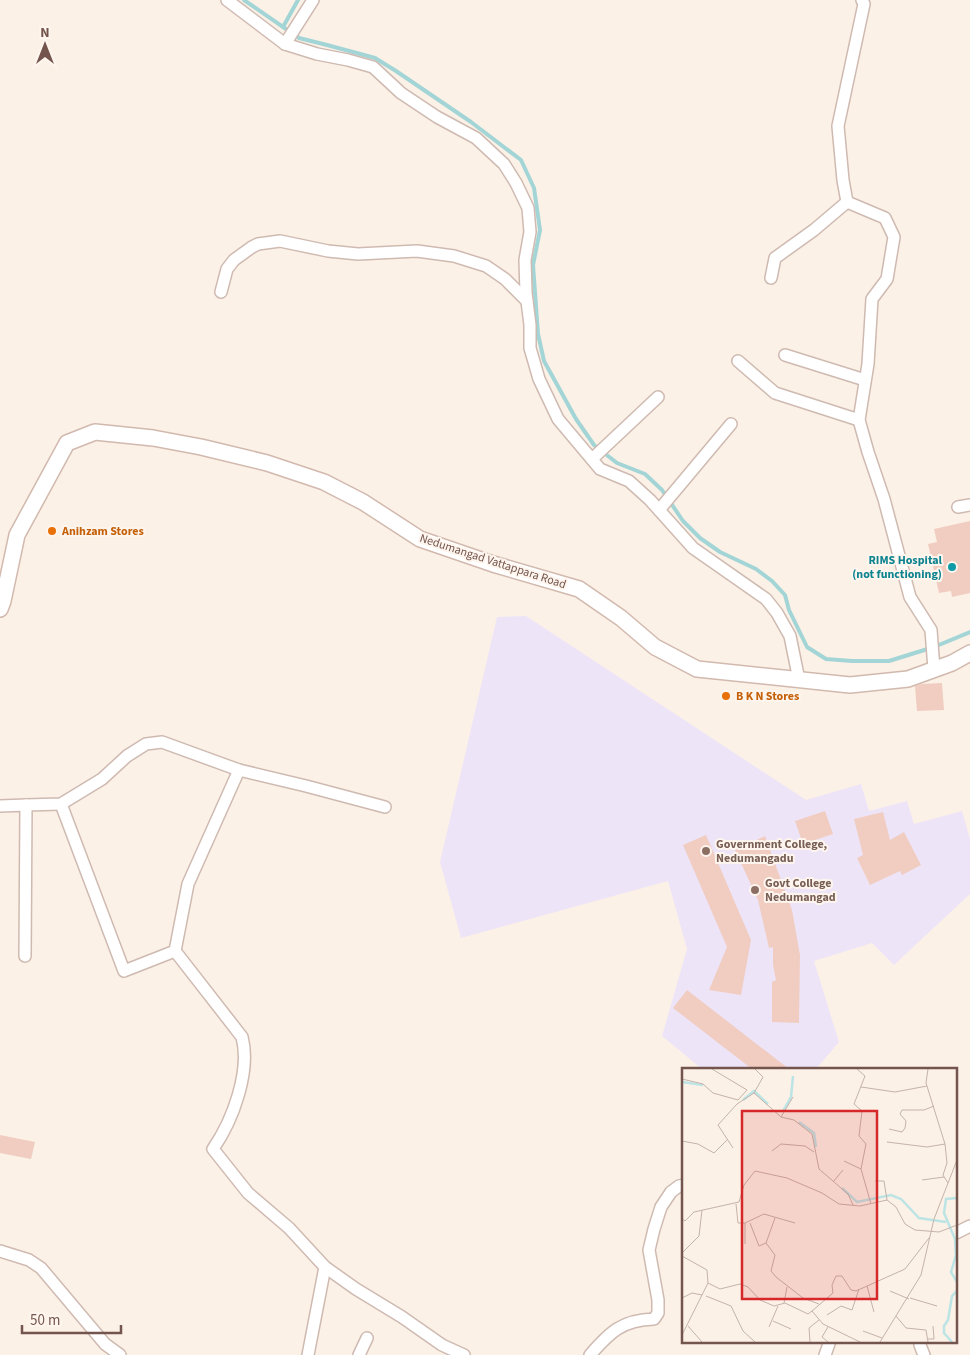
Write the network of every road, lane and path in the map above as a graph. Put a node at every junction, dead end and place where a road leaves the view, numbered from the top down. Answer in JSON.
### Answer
{"nodes":[{"id":1,"x":227,"y":0,"type":"edge"},
{"id":2,"x":312,"y":0,"type":"edge"},
{"id":3,"x":862,"y":0,"type":"edge"},
{"id":4,"x":285,"y":44,"type":"junction"},
{"id":5,"x":847,"y":202,"type":"junction"},
{"id":6,"x":771,"y":278,"type":"dead end"},
{"id":7,"x":220,"y":292,"type":"dead end"},
{"id":8,"x":527,"y":301,"type":"junction"},
{"id":9,"x":785,"y":355,"type":"dead end"},
{"id":10,"x":738,"y":361,"type":"dead end"},
{"id":11,"x":865,"y":380,"type":"junction"},
{"id":12,"x":658,"y":397,"type":"dead end"},
{"id":13,"x":859,"y":420,"type":"junction"},
{"id":14,"x":731,"y":424,"type":"dead end"},
{"id":15,"x":592,"y":459,"type":"junction"},
{"id":16,"x":970,"y":505,"type":"edge"},
{"id":17,"x":958,"y":507,"type":"dead end"},
{"id":18,"x":659,"y":510,"type":"junction"},
{"id":19,"x":0,"y":609,"type":"edge"},
{"id":20,"x":970,"y":653,"type":"edge"},
{"id":21,"x":934,"y":669,"type":"junction"},
{"id":22,"x":799,"y":680,"type":"junction"},
{"id":23,"x":239,"y":770,"type":"junction"},
{"id":24,"x":61,"y":804,"type":"junction"},
{"id":25,"x":0,"y":806,"type":"edge"},
{"id":26,"x":26,"y":806,"type":"junction"},
{"id":27,"x":385,"y":807,"type":"dead end"},
{"id":28,"x":174,"y":951,"type":"junction"},
{"id":29,"x":25,"y":956,"type":"dead end"},
{"id":30,"x":682,"y":1185,"type":"edge"},
{"id":31,"x":970,"y":1226,"type":"edge"},
{"id":32,"x":958,"y":1232,"type":"edge"},
{"id":33,"x":0,"y":1251,"type":"edge"},
{"id":34,"x":325,"y":1267,"type":"junction"},
{"id":35,"x":367,"y":1338,"type":"dead end"},
{"id":36,"x":830,"y":1342,"type":"edge"},
{"id":37,"x":920,"y":1342,"type":"edge"},
{"id":38,"x":120,"y":1355,"type":"edge"},
{"id":39,"x":308,"y":1355,"type":"edge"},
{"id":40,"x":359,"y":1355,"type":"edge"},
{"id":41,"x":464,"y":1355,"type":"edge"},
{"id":42,"x":590,"y":1355,"type":"edge"},
{"id":43,"x":825,"y":1355,"type":"edge"},
{"id":44,"x":924,"y":1355,"type":"edge"}],
"edges":[{"from":1,"to":4,"type":"street"},
{"from":2,"to":4,"type":"street"},
{"from":3,"to":5,"type":"street"},
{"from":4,"to":8,"type":"street"},
{"from":5,"to":6,"type":"street"},
{"from":5,"to":11,"type":"street"},
{"from":7,"to":8,"type":"street"},
{"from":8,"to":15,"type":"street"},
{"from":9,"to":11,"type":"street"},
{"from":10,"to":13,"type":"street"},
{"from":11,"to":13,"type":"street"},
{"from":12,"to":15,"type":"street"},
{"from":13,"to":21,"type":"street"},
{"from":14,"to":18,"type":"street"},
{"from":15,"to":18,"type":"street"},
{"from":16,"to":17,"type":"street"},
{"from":18,"to":22,"type":"street"},
{"from":19,"to":22,"type":"main road","name":"Nedumangad Vattappara Road"},
{"from":20,"to":21,"type":"main road","name":"Nedumangad Vattappara Road"},
{"from":21,"to":22,"type":"main road","name":"Nedumangad Vattappara Road"},
{"from":23,"to":24,"type":"street"},
{"from":23,"to":27,"type":"street"},
{"from":23,"to":28,"type":"street"},
{"from":24,"to":26,"type":"street"},
{"from":24,"to":28,"type":"street"},
{"from":25,"to":26,"type":"street"},
{"from":26,"to":29,"type":"street"},
{"from":28,"to":34,"type":"street"},
{"from":30,"to":42,"type":"street"},
{"from":31,"to":32,"type":"street"},
{"from":33,"to":38,"type":"street"},
{"from":34,"to":39,"type":"street"},
{"from":34,"to":41,"type":"street"},
{"from":35,"to":40,"type":"street"},
{"from":36,"to":43,"type":"street"},
{"from":37,"to":44,"type":"street"}]}
